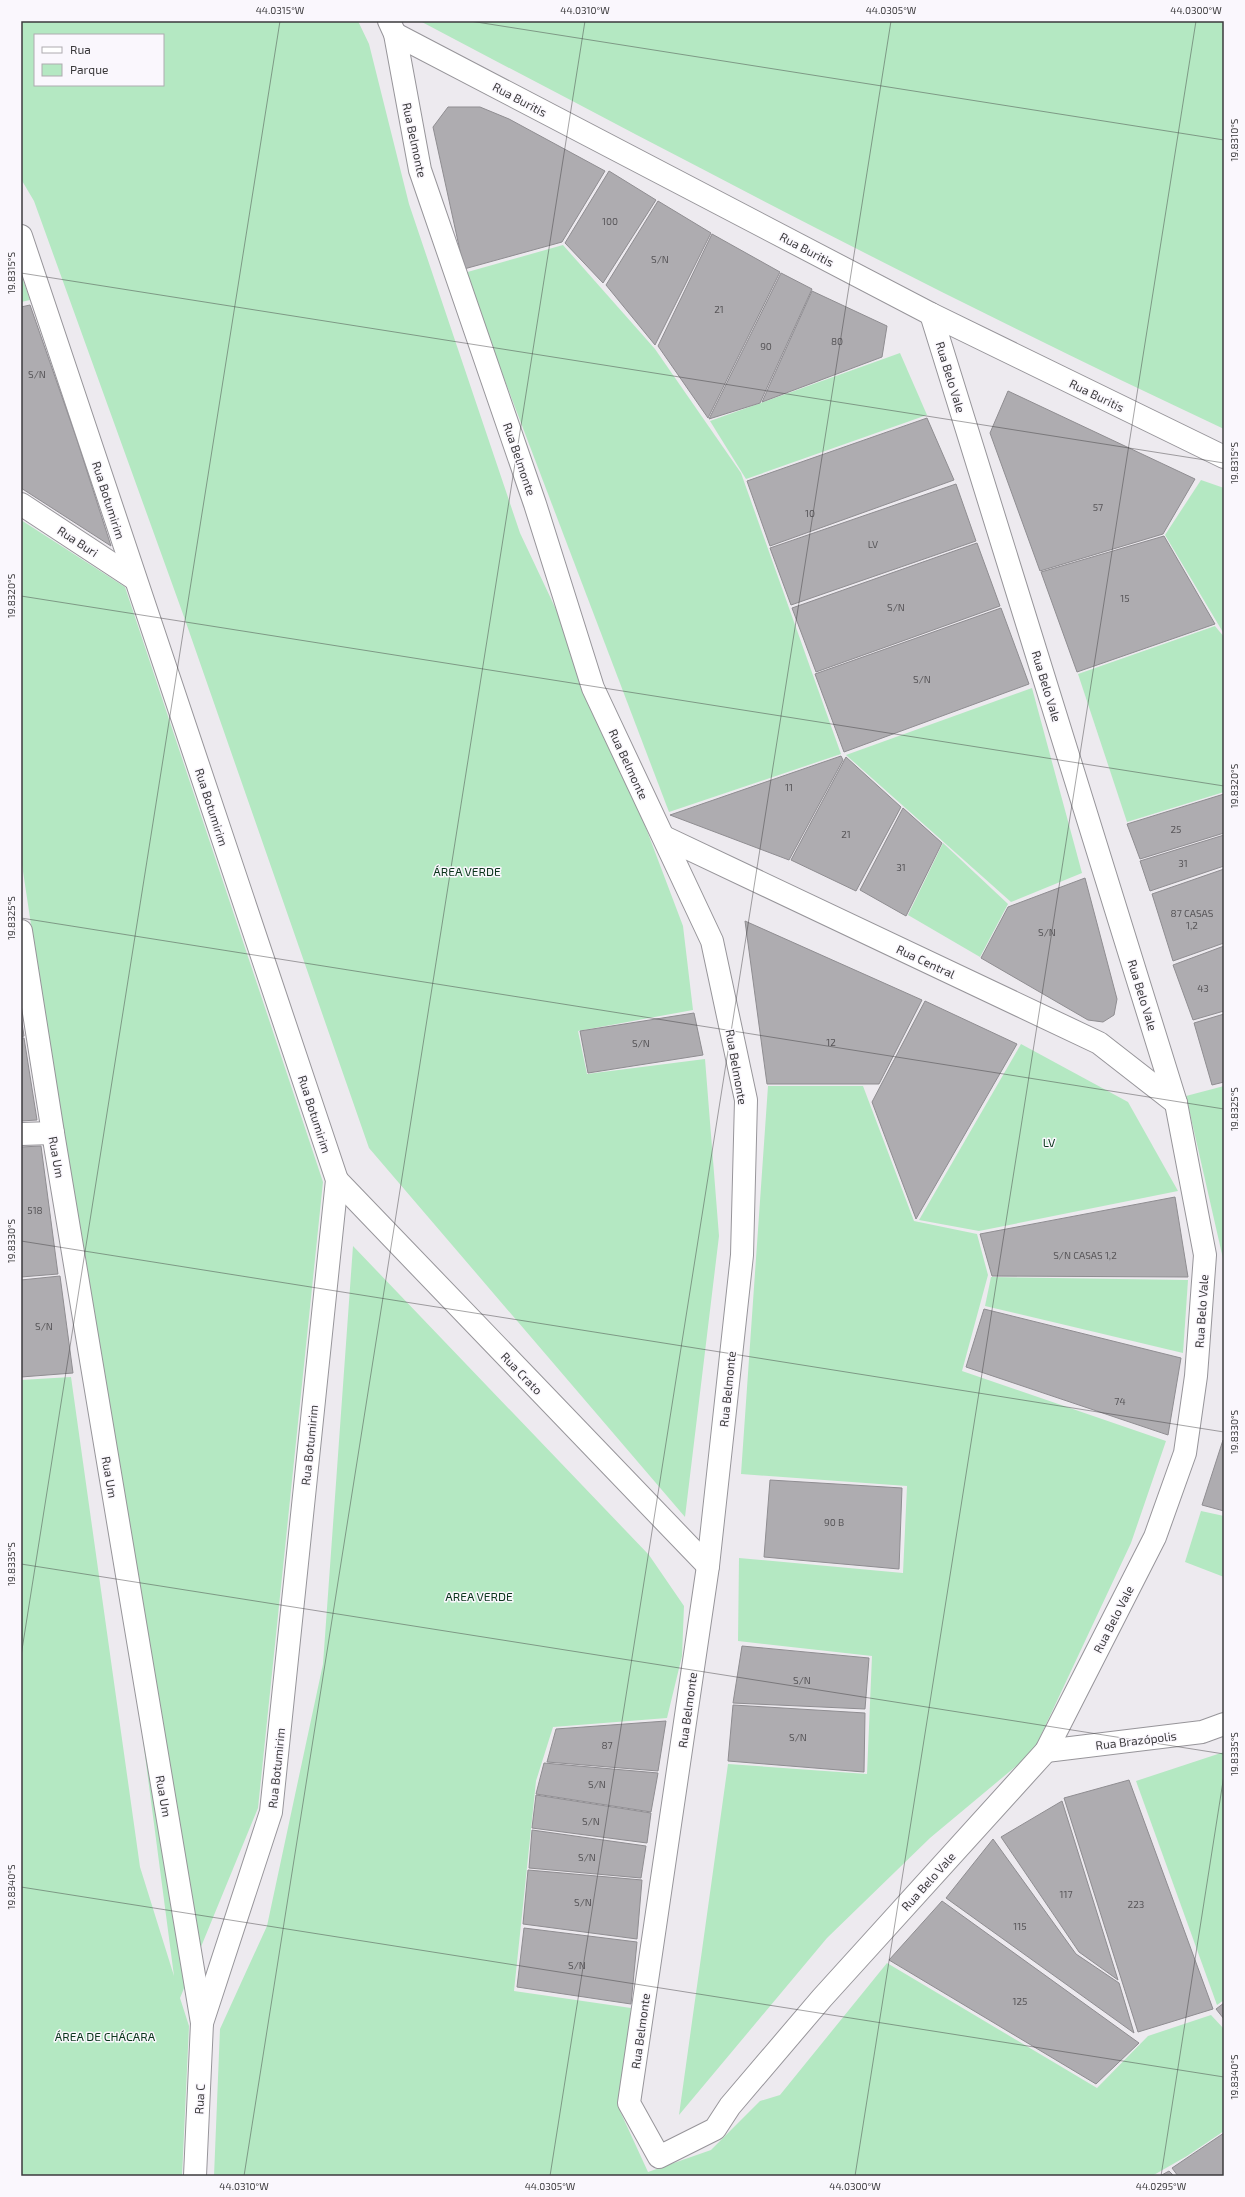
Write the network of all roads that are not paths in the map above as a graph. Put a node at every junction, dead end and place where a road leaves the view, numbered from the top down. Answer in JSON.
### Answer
{"nodes":[{"id":1,"x":392,"y":27,"type":"edge"},
{"id":2,"x":21,"y":236,"type":"edge"},
{"id":3,"x":931,"y":314,"type":"junction"},
{"id":4,"x":1224,"y":457,"type":"edge"},
{"id":5,"x":21,"y":504,"type":"edge"},
{"id":6,"x":135,"y":579,"type":"junction"},
{"id":7,"x":664,"y":837,"type":"junction"},
{"id":8,"x":21,"y":931,"type":"edge"},
{"id":9,"x":1176,"y":1102,"type":"junction"},
{"id":10,"x":52,"y":1133,"type":"junction"},
{"id":11,"x":21,"y":1134,"type":"edge"},
{"id":12,"x":336,"y":1180,"type":"junction"},
{"id":13,"x":708,"y":1566,"type":"junction"},
{"id":14,"x":1224,"y":1724,"type":"edge"},
{"id":15,"x":1046,"y":1751,"type":"junction"},
{"id":16,"x":202,"y":2023,"type":"junction"},
{"id":17,"x":659,"y":2157,"type":"joint"},
{"id":18,"x":195,"y":2176,"type":"edge"}],
"edges":[{"from":1,"to":3,"type":"street","name":"Rua Buritis"},
{"from":1,"to":7,"type":"street","name":"Rua Belmonte"},
{"from":2,"to":6,"type":"street","name":"Rua Botumirim"},
{"from":3,"to":4,"type":"street","name":"Rua Buritis"},
{"from":3,"to":9,"type":"street","name":"Rua Belo Vale"},
{"from":5,"to":6,"type":"street","name":"Rua Buri"},
{"from":6,"to":12,"type":"street","name":"Rua Botumirim"},
{"from":7,"to":9,"type":"street","name":"Rua Central"},
{"from":7,"to":13,"type":"street","name":"Rua Belmonte"},
{"from":8,"to":10,"type":"street","name":"Rua Um"},
{"from":9,"to":15,"type":"street","name":"Rua Belo Vale"},
{"from":10,"to":11,"type":"street"},
{"from":10,"to":16,"type":"street","name":"Rua Um"},
{"from":12,"to":13,"type":"street","name":"Rua Crato"},
{"from":12,"to":16,"type":"street","name":"Rua Botumirim"},
{"from":13,"to":17,"type":"street","name":"Rua Belmonte"},
{"from":14,"to":15,"type":"street","name":"Rua Brazópolis"},
{"from":15,"to":17,"type":"street","name":"Rua Belo Vale"},
{"from":16,"to":18,"type":"street","name":"Rua C"}]}
